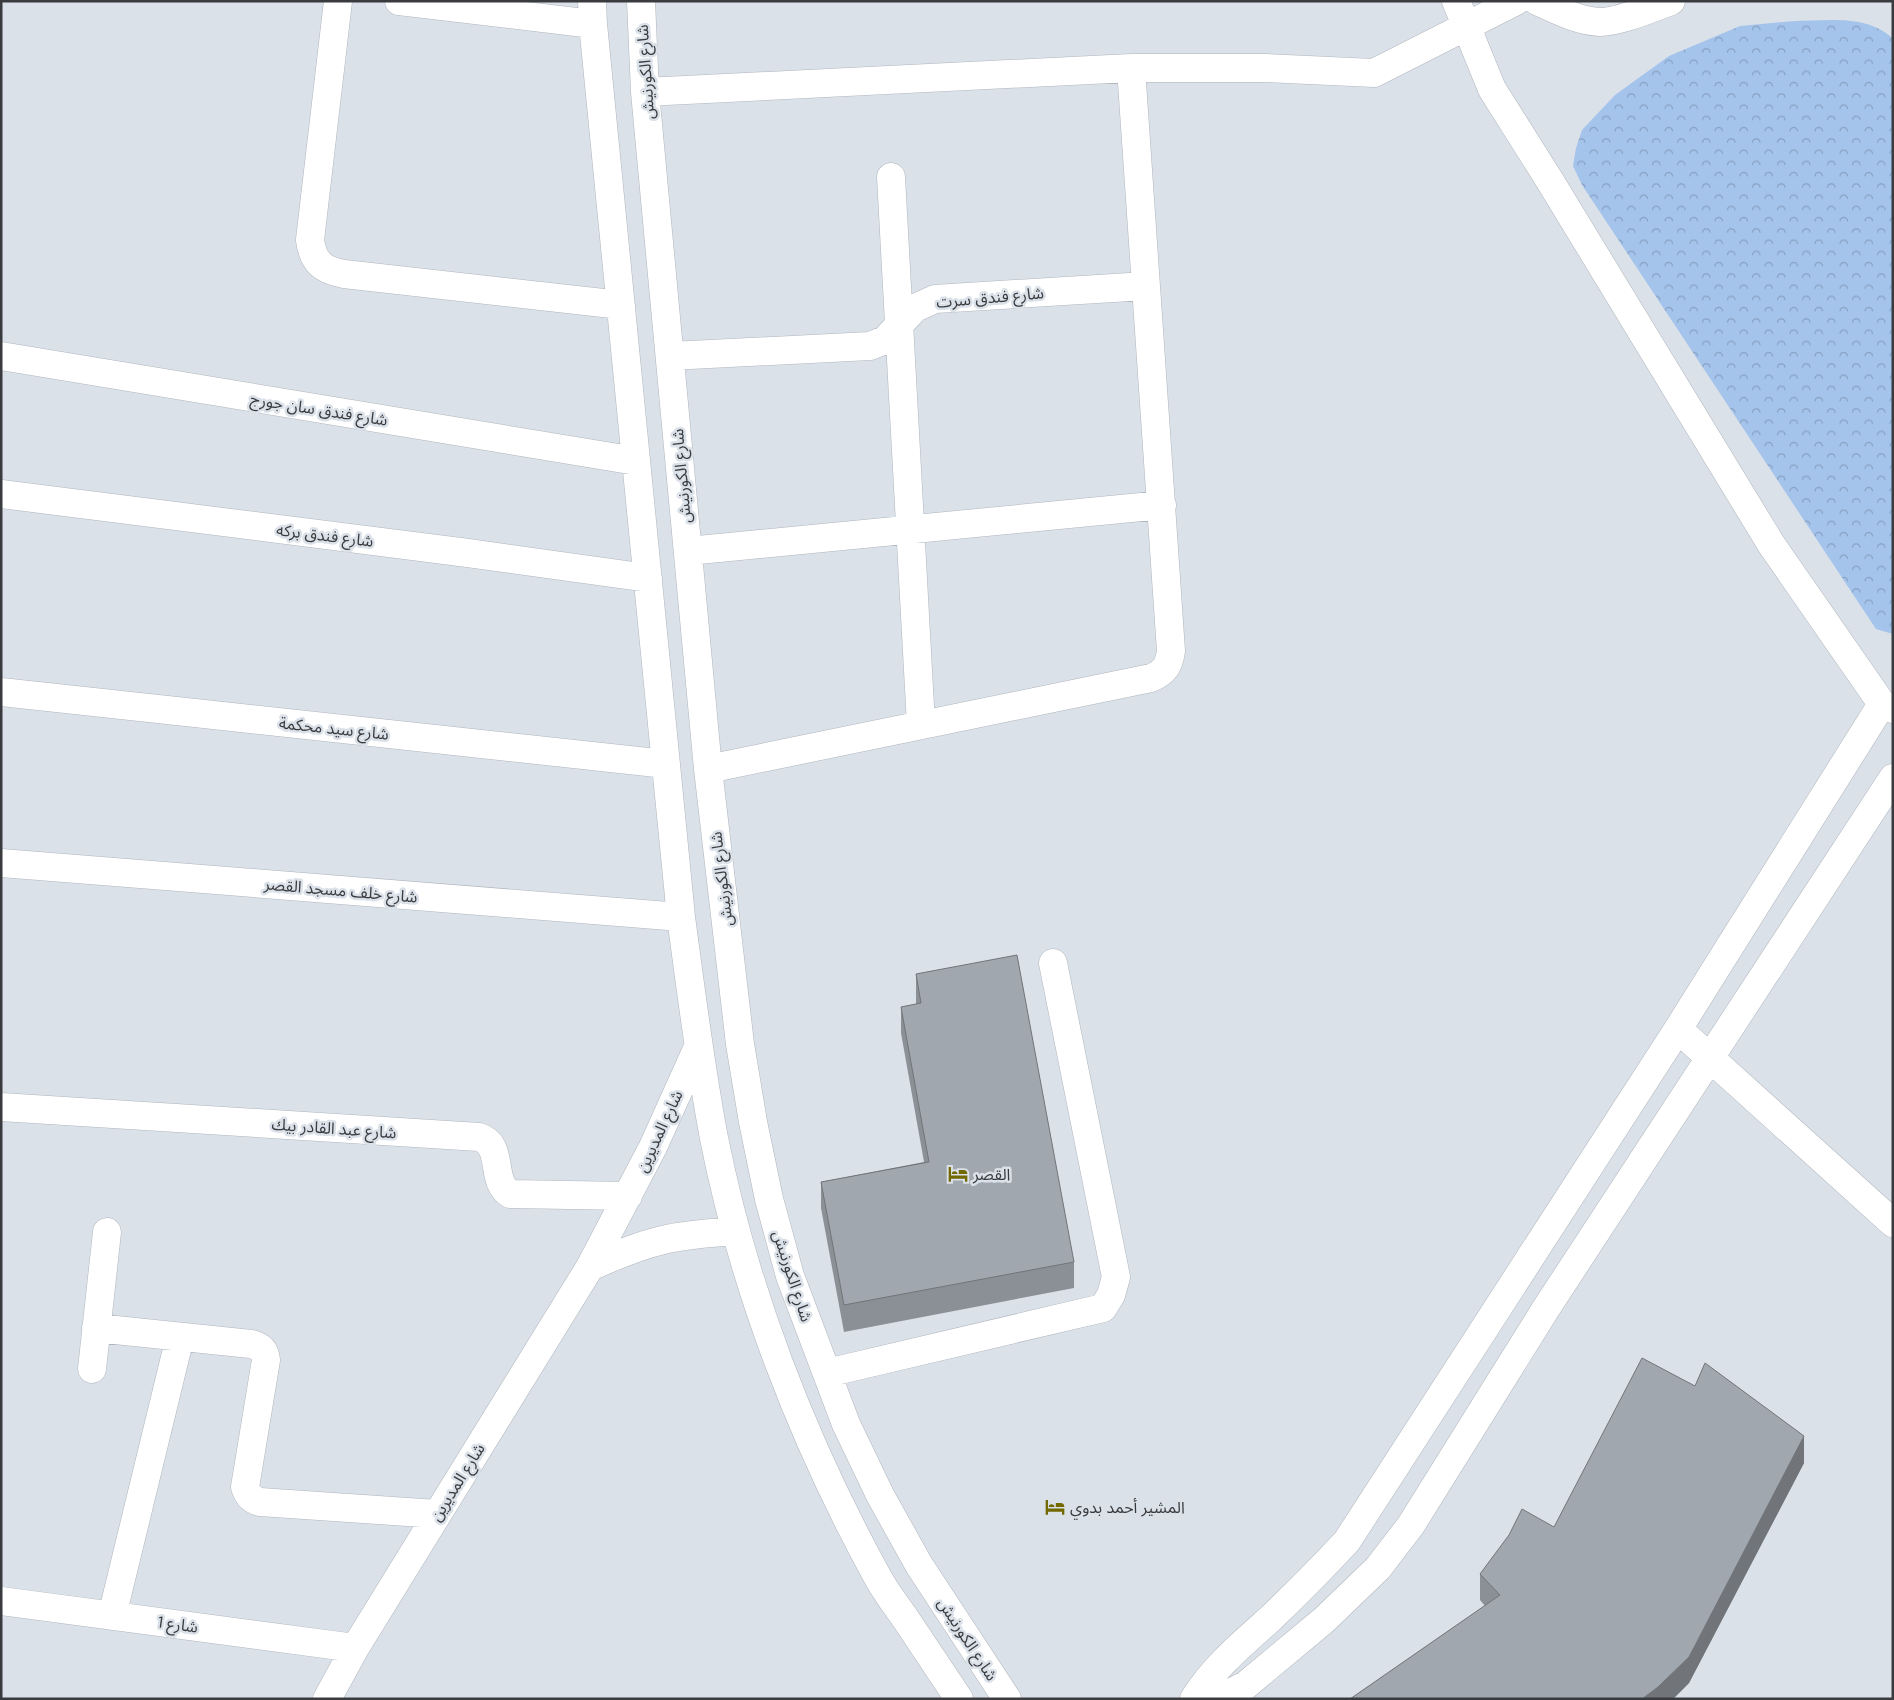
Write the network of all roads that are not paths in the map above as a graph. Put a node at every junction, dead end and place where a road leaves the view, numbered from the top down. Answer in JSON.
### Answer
{"nodes":[{"id":1,"x":338,"y":1,"type":"edge"},
{"id":2,"x":398,"y":1,"type":"edge"},
{"id":3,"x":641,"y":1,"type":"edge"},
{"id":4,"x":1456,"y":1,"type":"edge"},
{"id":5,"x":1516,"y":1,"type":"edge"},
{"id":6,"x":1537,"y":1,"type":"edge"},
{"id":7,"x":1671,"y":1,"type":"edge"},
{"id":8,"x":593,"y":12,"type":"edge"},
{"id":9,"x":1466,"y":28,"type":"junction"},
{"id":10,"x":1131,"y":68,"type":"junction"},
{"id":11,"x":645,"y":92,"type":"junction"},
{"id":12,"x":891,"y":177,"type":"dead end"},
{"id":13,"x":1146,"y":286,"type":"junction"},
{"id":14,"x":620,"y":305,"type":"junction"},
{"id":15,"x":899,"y":326,"type":"junction"},
{"id":16,"x":1,"y":356,"type":"edge"},
{"id":17,"x":670,"y":356,"type":"junction"},
{"id":18,"x":636,"y":461,"type":"junction"},
{"id":19,"x":1,"y":494,"type":"edge"},
{"id":20,"x":1162,"y":505,"type":"junction"},
{"id":21,"x":910,"y":529,"type":"junction"},
{"id":22,"x":688,"y":551,"type":"junction"},
{"id":23,"x":648,"y":578,"type":"junction"},
{"id":24,"x":1,"y":692,"type":"edge"},
{"id":25,"x":1888,"y":706,"type":"edge"},
{"id":26,"x":921,"y":725,"type":"junction"},
{"id":27,"x":666,"y":764,"type":"junction"},
{"id":28,"x":708,"y":770,"type":"junction"},
{"id":29,"x":1893,"y":778,"type":"edge"},
{"id":30,"x":1,"y":863,"type":"edge"},
{"id":31,"x":681,"y":917,"type":"junction"},
{"id":32,"x":1053,"y":963,"type":"dead end"},
{"id":33,"x":1678,"y":1029,"type":"junction"},
{"id":34,"x":698,"y":1047,"type":"junction"},
{"id":35,"x":1710,"y":1058,"type":"junction"},
{"id":36,"x":1,"y":1107,"type":"edge"},
{"id":37,"x":628,"y":1196,"type":"junction"},
{"id":38,"x":1893,"y":1223,"type":"edge"},
{"id":39,"x":736,"y":1231,"type":"junction"},
{"id":40,"x":107,"y":1232,"type":"dead end"},
{"id":41,"x":590,"y":1267,"type":"junction"},
{"id":42,"x":96,"y":1328,"type":"junction"},
{"id":43,"x":180,"y":1337,"type":"junction"},
{"id":44,"x":92,"y":1369,"type":"dead end"},
{"id":45,"x":827,"y":1373,"type":"junction"},
{"id":46,"x":437,"y":1514,"type":"junction"},
{"id":47,"x":1,"y":1601,"type":"edge"},
{"id":48,"x":112,"y":1616,"type":"junction"},
{"id":49,"x":355,"y":1648,"type":"junction"},
{"id":50,"x":327,"y":1699,"type":"edge"},
{"id":51,"x":959,"y":1699,"type":"edge"},
{"id":52,"x":1007,"y":1699,"type":"edge"},
{"id":53,"x":1194,"y":1699,"type":"edge"},
{"id":54,"x":1218,"y":1699,"type":"edge"}],
"edges":[{"from":1,"to":14,"type":"street"},
{"from":2,"to":8,"type":"street"},
{"from":3,"to":11,"type":"street","name":"شارع الكورنيش"},
{"from":4,"to":9,"type":"street"},
{"from":5,"to":9,"type":"street"},
{"from":6,"to":7,"type":"street"},
{"from":8,"to":14,"type":"street"},
{"from":9,"to":10,"type":"street"},
{"from":9,"to":25,"type":"street"},
{"from":10,"to":11,"type":"street"},
{"from":10,"to":13,"type":"street"},
{"from":11,"to":17,"type":"street","name":"شارع الكورنيش"},
{"from":12,"to":15,"type":"street"},
{"from":13,"to":15,"type":"street","name":"شارع فندق سرت"},
{"from":13,"to":20,"type":"street"},
{"from":14,"to":18,"type":"street"},
{"from":15,"to":17,"type":"street","name":"شارع فندق سرت"},
{"from":15,"to":21,"type":"street"},
{"from":16,"to":18,"type":"street","name":"شارع فندق سان جورج"},
{"from":17,"to":22,"type":"street","name":"شارع الكورنيش"},
{"from":18,"to":23,"type":"street"},
{"from":19,"to":23,"type":"street","name":"شارع فندق بركه"},
{"from":20,"to":21,"type":"street"},
{"from":20,"to":26,"type":"street"},
{"from":21,"to":22,"type":"street"},
{"from":21,"to":26,"type":"street"},
{"from":22,"to":28,"type":"street","name":"شارع الكورنيش"},
{"from":23,"to":27,"type":"street"},
{"from":24,"to":27,"type":"street","name":"شارع سيد محكمة"},
{"from":25,"to":33,"type":"street"},
{"from":26,"to":28,"type":"street"},
{"from":27,"to":31,"type":"street"},
{"from":28,"to":45,"type":"street","name":"شارع الكورنيش"},
{"from":29,"to":35,"type":"street"},
{"from":30,"to":31,"type":"street","name":"شارع خلف مسجد القصر"},
{"from":31,"to":34,"type":"street"},
{"from":32,"to":45,"type":"street"},
{"from":33,"to":35,"type":"street"},
{"from":33,"to":53,"type":"street"},
{"from":34,"to":37,"type":"street","name":"شارع المديرين"},
{"from":34,"to":39,"type":"street"},
{"from":35,"to":38,"type":"street"},
{"from":35,"to":54,"type":"street"},
{"from":36,"to":37,"type":"street","name":"شارع عبد القادر بيك"},
{"from":37,"to":41,"type":"street","name":"شارع المديرين"},
{"from":39,"to":41,"type":"street"},
{"from":39,"to":51,"type":"street"},
{"from":40,"to":42,"type":"street"},
{"from":41,"to":46,"type":"street","name":"شارع المديرين"},
{"from":42,"to":43,"type":"street"},
{"from":42,"to":44,"type":"street"},
{"from":43,"to":46,"type":"street"},
{"from":43,"to":48,"type":"street"},
{"from":45,"to":52,"type":"street","name":"شارع الكورنيش"},
{"from":46,"to":49,"type":"street","name":"شارع المديرين"},
{"from":47,"to":48,"type":"street","name":"شارع 1"},
{"from":48,"to":49,"type":"street","name":"شارع 1"},
{"from":49,"to":50,"type":"street","name":"شارع المديرين"}]}
